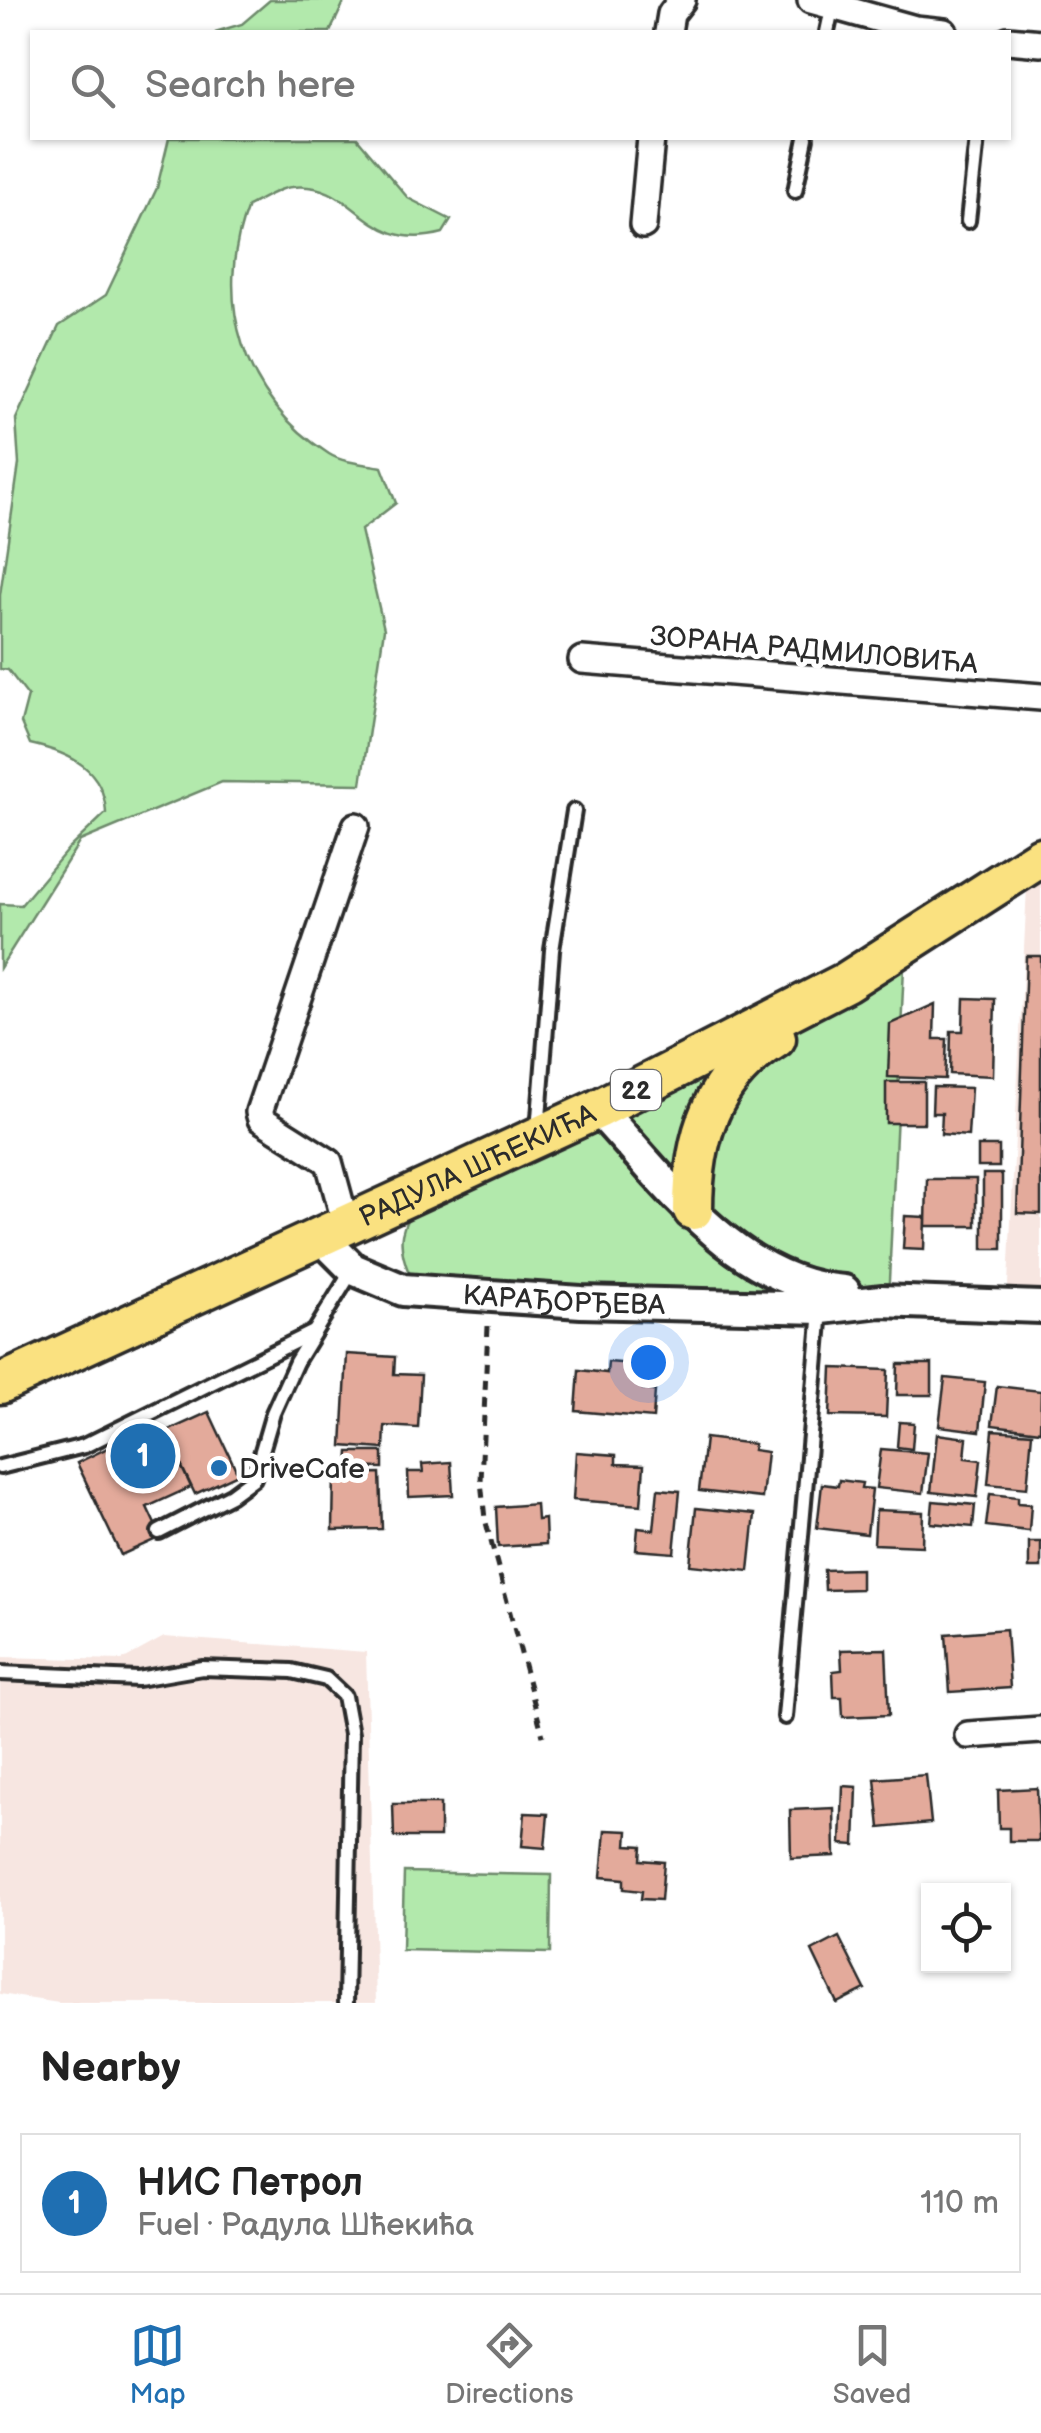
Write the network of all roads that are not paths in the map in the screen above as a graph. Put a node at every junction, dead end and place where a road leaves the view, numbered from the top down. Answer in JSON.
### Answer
{"nodes":[{"id":1,"x":682,"y":0,"type":"edge"},
{"id":2,"x":822,"y":2,"type":"edge"},
{"id":3,"x":668,"y":30,"type":"edge"},
{"id":4,"x":827,"y":30,"type":"edge"},
{"id":5,"x":925,"y":30,"type":"edge"},
{"id":6,"x":1011,"y":40,"type":"edge"},
{"id":7,"x":1041,"y":42,"type":"edge"},
{"id":8,"x":651,"y":140,"type":"edge"},
{"id":9,"x":806,"y":140,"type":"edge"},
{"id":10,"x":977,"y":140,"type":"edge"},
{"id":11,"x":796,"y":191,"type":"dead end"},
{"id":12,"x":968,"y":221,"type":"dead end"},
{"id":13,"x":642,"y":225,"type":"dead end"},
{"id":14,"x":582,"y":660,"type":"dead end"},
{"id":15,"x":1041,"y":697,"type":"edge"},
{"id":16,"x":574,"y":811,"type":"dead end"},
{"id":17,"x":356,"y":826,"type":"dead end"},
{"id":18,"x":1041,"y":857,"type":"edge"},
{"id":19,"x":846,"y":982,"type":"junction"},
{"id":20,"x":598,"y":1109,"type":"junction"},
{"id":21,"x":537,"y":1138,"type":"junction"},
{"id":22,"x":693,"y":1210,"type":"junction"},
{"id":23,"x":335,"y":1234,"type":"junction"},
{"id":24,"x":353,"y":1270,"type":"junction"},
{"id":25,"x":880,"y":1301,"type":"junction"},
{"id":26,"x":1041,"y":1306,"type":"edge"},
{"id":27,"x":822,"y":1308,"type":"junction"},
{"id":28,"x":314,"y":1332,"type":"junction"},
{"id":29,"x":0,"y":1384,"type":"edge"},
{"id":30,"x":0,"y":1467,"type":"edge"},
{"id":31,"x":159,"y":1532,"type":"dead end"},
{"id":32,"x":0,"y":1673,"type":"edge"},
{"id":33,"x":785,"y":1718,"type":"dead end"},
{"id":34,"x":1041,"y":1730,"type":"edge"},
{"id":35,"x":968,"y":1735,"type":"dead end"},
{"id":36,"x":346,"y":2003,"type":"edge"}],
"edges":[{"from":1,"to":3,"type":"street"},
{"from":2,"to":4,"type":"lane"},
{"from":2,"to":5,"type":"street"},
{"from":6,"to":7,"type":"street"},
{"from":8,"to":13,"type":"street"},
{"from":9,"to":11,"type":"lane"},
{"from":10,"to":12,"type":"lane"},
{"from":14,"to":15,"type":"street","name":"ЗОРАНА РАДМИЛОВИЋА"},
{"from":16,"to":21,"type":"lane"},
{"from":17,"to":23,"type":"street"},
{"from":18,"to":19,"type":"main road","name":"РАДУЛА ШЋЕКИЋА","number":"22"},
{"from":19,"to":20,"type":"main road","name":"РАДУЛА ШЋЕКИЋА","number":"22"},
{"from":19,"to":22,"type":"main road"},
{"from":20,"to":21,"type":"main road","name":"РАДУЛА ШЋЕКИЋА","number":"22"},
{"from":20,"to":22,"type":"street","name":"КАРАЂОРЂЕВА"},
{"from":21,"to":23,"type":"main road","name":"РАДУЛА ШЋЕКИЋА","number":"22"},
{"from":22,"to":25,"type":"street","name":"КАРАЂОРЂЕВА"},
{"from":23,"to":24,"type":"street","name":"КАРАЂОРЂЕВА"},
{"from":23,"to":29,"type":"main road","name":"РАДУЛА ШЋЕКИЋА","number":"22"},
{"from":24,"to":27,"type":"street","name":"КАРАЂОРЂЕВА"},
{"from":24,"to":28,"type":"lane"},
{"from":25,"to":26,"type":"street","name":"КАРАЂОРЂЕВА"},
{"from":25,"to":27,"type":"street","name":"КАРАЂОРЂЕВА"},
{"from":27,"to":33,"type":"lane"},
{"from":28,"to":30,"type":"lane"},
{"from":28,"to":31,"type":"lane"},
{"from":32,"to":36,"type":"lane"},
{"from":34,"to":35,"type":"street"}]}
